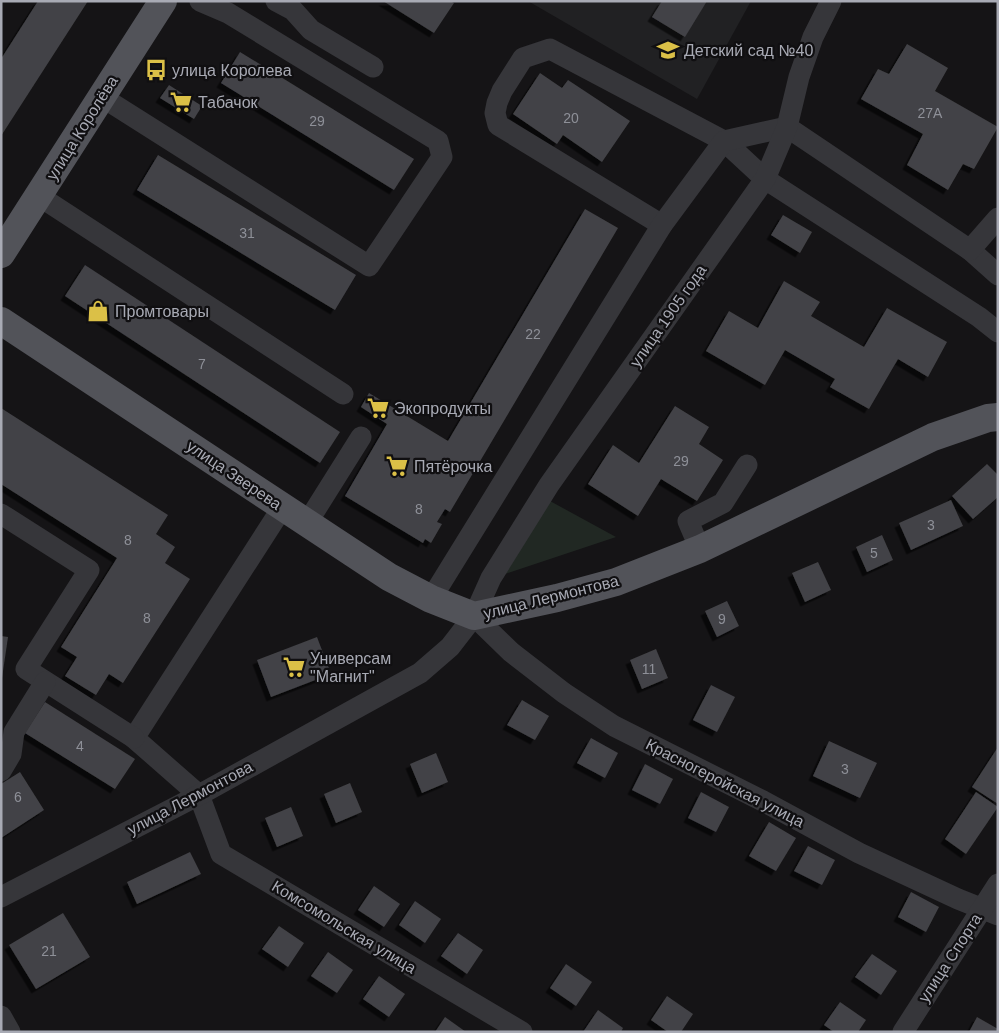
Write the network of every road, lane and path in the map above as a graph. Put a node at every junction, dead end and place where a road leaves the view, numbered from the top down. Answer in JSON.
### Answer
{"nodes":[{"id":1,"x":163,"y":1,"type":"edge"},
{"id":2,"x":200,"y":1,"type":"edge"},
{"id":3,"x":831,"y":1,"type":"edge"},
{"id":4,"x":290,"y":4,"type":"edge"},
{"id":5,"x":373,"y":68,"type":"dead end"},
{"id":6,"x":102,"y":97,"type":"junction"},
{"id":7,"x":787,"y":128,"type":"junction"},
{"id":8,"x":724,"y":141,"type":"junction"},
{"id":9,"x":766,"y":179,"type":"junction"},
{"id":10,"x":39,"y":196,"type":"junction"},
{"id":11,"x":998,"y":218,"type":"edge"},
{"id":12,"x":662,"y":225,"type":"junction"},
{"id":13,"x":970,"y":250,"type":"junction"},
{"id":14,"x":1,"y":254,"type":"edge"},
{"id":15,"x":998,"y":275,"type":"edge"},
{"id":16,"x":1,"y":321,"type":"edge"},
{"id":17,"x":998,"y":332,"type":"edge"},
{"id":18,"x":343,"y":394,"type":"dead end"},
{"id":19,"x":998,"y":417,"type":"edge"},
{"id":20,"x":361,"y":437,"type":"dead end"},
{"id":21,"x":747,"y":466,"type":"dead end"},
{"id":22,"x":282,"y":508,"type":"junction"},
{"id":23,"x":1,"y":514,"type":"edge"},
{"id":24,"x":307,"y":523,"type":"junction"},
{"id":25,"x":700,"y":549,"type":"junction"},
{"id":26,"x":431,"y":599,"type":"junction"},
{"id":27,"x":474,"y":616,"type":"junction"},
{"id":28,"x":46,"y":682,"type":"junction"},
{"id":29,"x":134,"y":738,"type":"junction"},
{"id":30,"x":1,"y":771,"type":"edge"},
{"id":31,"x":199,"y":795,"type":"junction"},
{"id":32,"x":998,"y":884,"type":"edge"},
{"id":33,"x":1,"y":897,"type":"edge"},
{"id":34,"x":990,"y":912,"type":"edge"},
{"id":35,"x":1,"y":1016,"type":"edge"},
{"id":36,"x":10,"y":1032,"type":"edge"},
{"id":37,"x":522,"y":1032,"type":"edge"},
{"id":38,"x":903,"y":1032,"type":"edge"}],
"edges":[{"from":1,"to":6,"type":"main road","name":"улица Королёва"},
{"from":2,"to":6,"type":"street"},
{"from":3,"to":7,"type":"street","name":"улица 1905 года"},
{"from":4,"to":5,"type":"street"},
{"from":6,"to":10,"type":"main road","name":"улица Королёва"},
{"from":7,"to":8,"type":"street"},
{"from":7,"to":9,"type":"street","name":"улица 1905 года"},
{"from":7,"to":13,"type":"street"},
{"from":8,"to":9,"type":"street"},
{"from":8,"to":12,"type":"street"},
{"from":8,"to":12,"type":"street"},
{"from":9,"to":17,"type":"street"},
{"from":9,"to":27,"type":"street","name":"улица 1905 года"},
{"from":10,"to":14,"type":"main road","name":"улица Королёва"},
{"from":10,"to":18,"type":"street"},
{"from":11,"to":13,"type":"street"},
{"from":12,"to":26,"type":"street"},
{"from":13,"to":15,"type":"street"},
{"from":16,"to":22,"type":"main road","name":"улица Зверева"},
{"from":19,"to":25,"type":"main road","name":"улица Лермонтова"},
{"from":20,"to":24,"type":"street"},
{"from":21,"to":25,"type":"street"},
{"from":22,"to":24,"type":"main road","name":"улица Зверева"},
{"from":22,"to":29,"type":"street"},
{"from":23,"to":28,"type":"street"},
{"from":24,"to":26,"type":"main road","name":"улица Зверева"},
{"from":25,"to":27,"type":"main road","name":"улица Лермонтова"},
{"from":26,"to":27,"type":"main road","name":"улица Зверева"},
{"from":27,"to":31,"type":"street","name":"улица Лермонтова"},
{"from":27,"to":34,"type":"street","name":"Красногеройская улица"},
{"from":28,"to":29,"type":"street"},
{"from":28,"to":30,"type":"street"},
{"from":29,"to":31,"type":"street"},
{"from":31,"to":33,"type":"street","name":"улица Лермонтова"},
{"from":31,"to":37,"type":"street","name":"Комсомольская улица"},
{"from":32,"to":34,"type":"street","name":"улица Спорта"},
{"from":34,"to":38,"type":"street","name":"улица Спорта"},
{"from":35,"to":36,"type":"street"}]}
